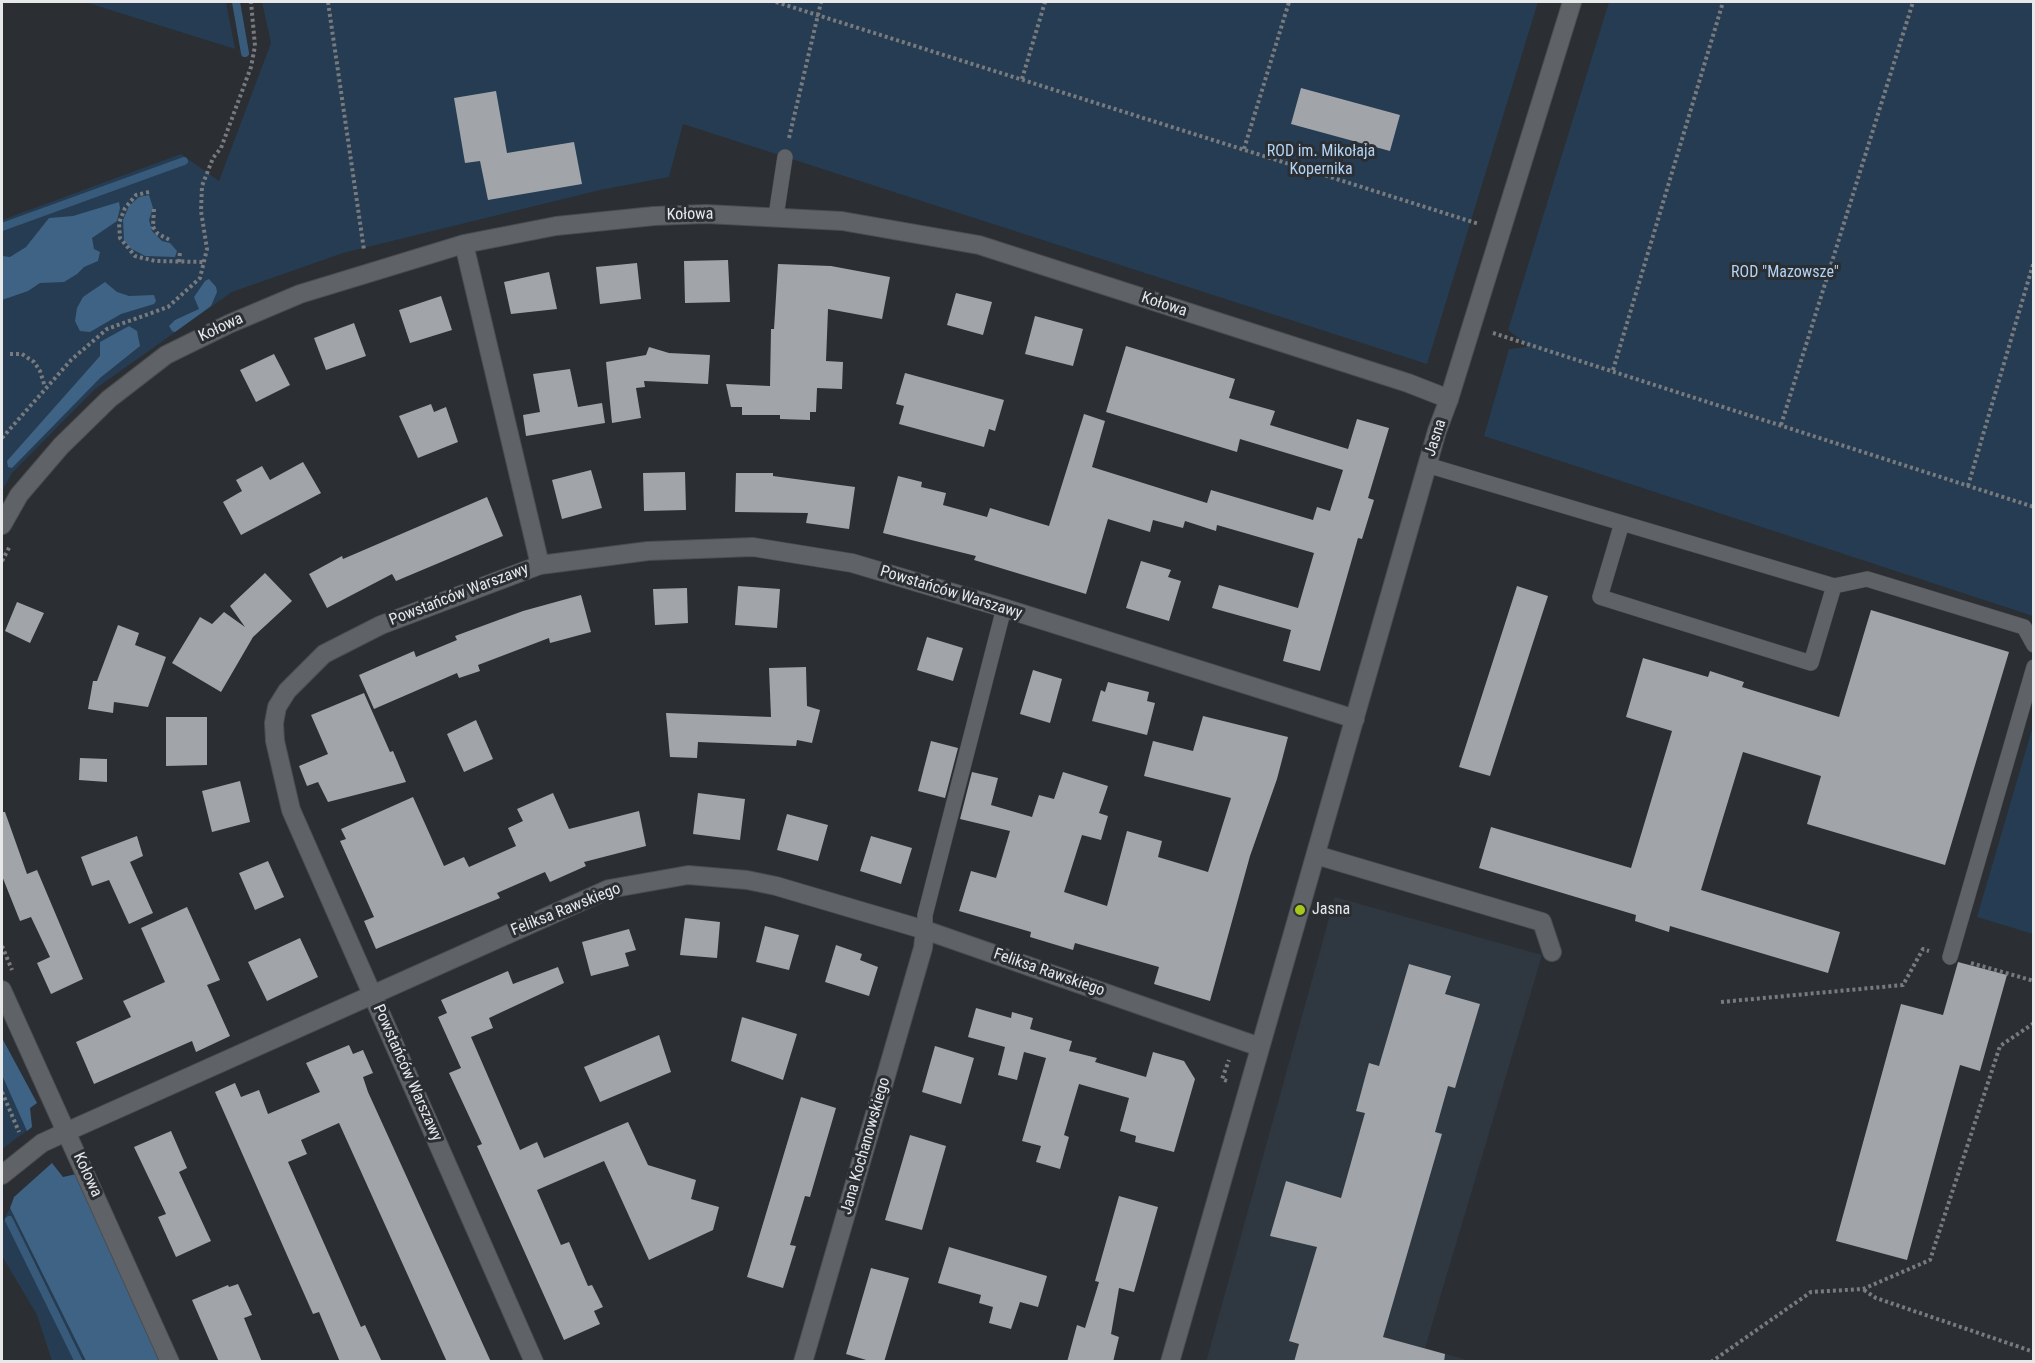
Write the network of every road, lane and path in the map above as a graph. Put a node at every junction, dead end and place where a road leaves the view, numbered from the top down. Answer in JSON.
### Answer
{"nodes":[{"id":1,"x":251,"y":2,"type":"edge"},
{"id":2,"x":328,"y":2,"type":"edge"},
{"id":3,"x":776,"y":2,"type":"edge"},
{"id":4,"x":821,"y":2,"type":"edge"},
{"id":5,"x":1045,"y":2,"type":"edge"},
{"id":6,"x":1289,"y":2,"type":"edge"},
{"id":7,"x":1572,"y":2,"type":"edge"},
{"id":8,"x":1723,"y":2,"type":"edge"},
{"id":9,"x":1913,"y":2,"type":"edge"},
{"id":10,"x":818,"y":15,"type":"junction"},
{"id":11,"x":1022,"y":79,"type":"junction"},
{"id":12,"x":1244,"y":148,"type":"junction"},
{"id":13,"x":785,"y":157,"type":"joint"},
{"id":14,"x":149,"y":192,"type":"dead end"},
{"id":15,"x":154,"y":209,"type":"dead end"},
{"id":16,"x":776,"y":216,"type":"junction"},
{"id":17,"x":1471,"y":221,"type":"dead end"},
{"id":18,"x":170,"y":240,"type":"dead end"},
{"id":19,"x":464,"y":244,"type":"junction"},
{"id":20,"x":180,"y":252,"type":"dead end"},
{"id":21,"x":2034,"y":261,"type":"edge"},
{"id":22,"x":179,"y":262,"type":"junction"},
{"id":23,"x":204,"y":262,"type":"junction"},
{"id":24,"x":369,"y":271,"type":"junction"},
{"id":25,"x":1487,"y":342,"type":"dead end"},
{"id":26,"x":10,"y":354,"type":"dead end"},
{"id":27,"x":1613,"y":370,"type":"junction"},
{"id":28,"x":45,"y":388,"type":"junction"},
{"id":29,"x":1449,"y":399,"type":"junction"},
{"id":30,"x":1781,"y":425,"type":"junction"},
{"id":31,"x":2,"y":438,"type":"edge"},
{"id":32,"x":1427,"y":465,"type":"junction"},
{"id":33,"x":1968,"y":486,"type":"junction"},
{"id":34,"x":2034,"y":507,"type":"edge"},
{"id":35,"x":1622,"y":523,"type":"junction"},
{"id":36,"x":2,"y":525,"type":"edge"},
{"id":37,"x":12,"y":543,"type":"dead end"},
{"id":38,"x":2,"y":561,"type":"edge"},
{"id":39,"x":540,"y":565,"type":"junction"},
{"id":40,"x":1834,"y":586,"type":"junction"},
{"id":41,"x":1004,"y":608,"type":"junction"},
{"id":42,"x":2034,"y":645,"type":"edge"},
{"id":43,"x":2034,"y":667,"type":"edge"},
{"id":44,"x":1355,"y":719,"type":"junction"},
{"id":45,"x":1316,"y":855,"type":"junction"},
{"id":46,"x":926,"y":930,"type":"junction"},
{"id":47,"x":1552,"y":952,"type":"dead end"},
{"id":48,"x":1950,"y":957,"type":"junction"},
{"id":49,"x":2034,"y":981,"type":"edge"},
{"id":50,"x":2,"y":990,"type":"edge"},
{"id":51,"x":372,"y":993,"type":"junction"},
{"id":52,"x":1721,"y":1002,"type":"dead end"},
{"id":53,"x":2034,"y":1023,"type":"edge"},
{"id":54,"x":1260,"y":1047,"type":"junction"},
{"id":55,"x":1230,"y":1057,"type":"dead end"},
{"id":56,"x":1248,"y":1088,"type":"junction"},
{"id":57,"x":2,"y":1092,"type":"edge"},
{"id":58,"x":66,"y":1132,"type":"junction"},
{"id":59,"x":22,"y":1138,"type":"dead end"},
{"id":60,"x":2,"y":1175,"type":"edge"},
{"id":61,"x":1863,"y":1289,"type":"junction"},
{"id":62,"x":2034,"y":1352,"type":"edge"},
{"id":63,"x":170,"y":1362,"type":"edge"},
{"id":64,"x":534,"y":1362,"type":"edge"},
{"id":65,"x":803,"y":1362,"type":"edge"},
{"id":66,"x":1170,"y":1362,"type":"edge"},
{"id":67,"x":1712,"y":1362,"type":"edge"}],
"edges":[{"from":1,"to":23,"type":"path"},
{"from":2,"to":24,"type":"path"},
{"from":3,"to":10,"type":"path"},
{"from":4,"to":10,"type":"path"},
{"from":5,"to":11,"type":"path"},
{"from":6,"to":12,"type":"path"},
{"from":7,"to":29,"type":"street","name":"Jasna"},
{"from":8,"to":27,"type":"path"},
{"from":9,"to":30,"type":"path"},
{"from":10,"to":11,"type":"path"},
{"from":10,"to":13,"type":"path"},
{"from":11,"to":12,"type":"path"},
{"from":12,"to":17,"type":"path"},
{"from":13,"to":16,"type":"lane"},
{"from":14,"to":22,"type":"path"},
{"from":15,"to":18,"type":"path"},
{"from":16,"to":19,"type":"street","name":"Kołowa"},
{"from":16,"to":29,"type":"street","name":"Kołowa"},
{"from":19,"to":24,"type":"street","name":"Kołowa"},
{"from":19,"to":39,"type":"street"},
{"from":20,"to":22,"type":"path"},
{"from":21,"to":33,"type":"path"},
{"from":22,"to":23,"type":"path"},
{"from":23,"to":28,"type":"path"},
{"from":24,"to":36,"type":"street","name":"Kołowa"},
{"from":25,"to":27,"type":"path"},
{"from":26,"to":28,"type":"path"},
{"from":27,"to":30,"type":"path"},
{"from":28,"to":31,"type":"path"},
{"from":29,"to":32,"type":"street","name":"Jasna"},
{"from":30,"to":33,"type":"path"},
{"from":32,"to":35,"type":"lane"},
{"from":32,"to":44,"type":"street","name":"Jasna"},
{"from":33,"to":34,"type":"path"},
{"from":35,"to":40,"type":"lane"},
{"from":35,"to":40,"type":"lane"},
{"from":37,"to":38,"type":"path"},
{"from":39,"to":41,"type":"street","name":"Powstańców Warszawy"},
{"from":39,"to":51,"type":"street","name":"Powstańców Warszawy"},
{"from":40,"to":42,"type":"lane"},
{"from":41,"to":44,"type":"street","name":"Powstańców Warszawy"},
{"from":41,"to":46,"type":"lane"},
{"from":43,"to":48,"type":"lane"},
{"from":44,"to":45,"type":"street","name":"Jasna"},
{"from":45,"to":47,"type":"street"},
{"from":45,"to":54,"type":"street","name":"Jasna"},
{"from":46,"to":51,"type":"street","name":"Feliksa Rawskiego"},
{"from":46,"to":54,"type":"street","name":"Feliksa Rawskiego"},
{"from":46,"to":65,"type":"street","name":"Jana Kochanowskiego"},
{"from":48,"to":49,"type":"path"},
{"from":48,"to":52,"type":"path"},
{"from":50,"to":58,"type":"street","name":"Kołowa"},
{"from":51,"to":58,"type":"street","name":"Feliksa Rawskiego"},
{"from":51,"to":64,"type":"street","name":"Powstańców Warszawy"},
{"from":53,"to":61,"type":"path"},
{"from":54,"to":56,"type":"street","name":"Jasna"},
{"from":55,"to":56,"type":"path"},
{"from":56,"to":66,"type":"street","name":"Jasna"},
{"from":57,"to":59,"type":"path"},
{"from":58,"to":60,"type":"street","name":"Feliksa Rawskiego"},
{"from":58,"to":63,"type":"street","name":"Kołowa"},
{"from":61,"to":62,"type":"path"},
{"from":61,"to":67,"type":"path"}]}
